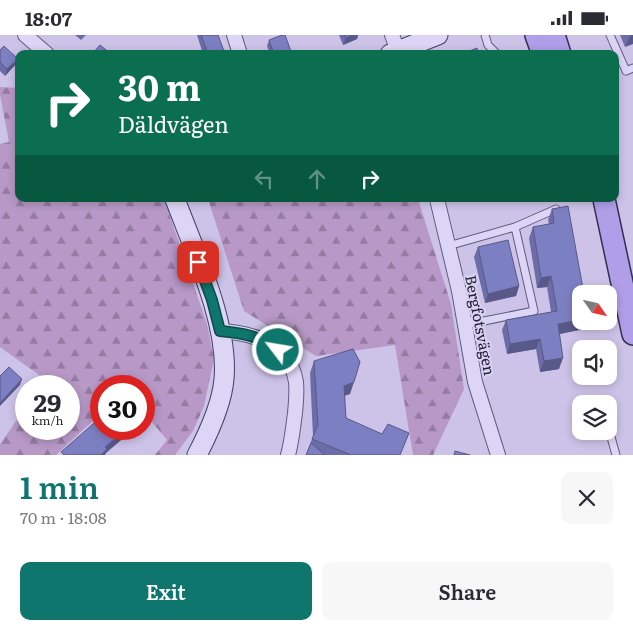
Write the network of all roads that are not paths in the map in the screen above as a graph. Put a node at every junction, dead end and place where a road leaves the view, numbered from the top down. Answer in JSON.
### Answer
{"nodes":[{"id":1,"x":25,"y":35,"type":"edge"},
{"id":2,"x":234,"y":35,"type":"edge"},
{"id":3,"x":484,"y":35,"type":"edge"},
{"id":4,"x":536,"y":35,"type":"edge"},
{"id":5,"x":554,"y":35,"type":"edge"},
{"id":6,"x":610,"y":35,"type":"edge"},
{"id":7,"x":427,"y":37,"type":"edge"},
{"id":8,"x":394,"y":48,"type":"edge"},
{"id":9,"x":42,"y":50,"type":"edge"},
{"id":10,"x":239,"y":50,"type":"edge"},
{"id":11,"x":493,"y":50,"type":"edge"},
{"id":12,"x":542,"y":50,"type":"edge"},
{"id":13,"x":559,"y":50,"type":"edge"},
{"id":14,"x":617,"y":50,"type":"edge"},
{"id":15,"x":619,"y":55,"type":"edge"},
{"id":16,"x":633,"y":68,"type":"edge"},
{"id":17,"x":175,"y":202,"type":"edge"},
{"id":18,"x":438,"y":202,"type":"edge"},
{"id":19,"x":593,"y":202,"type":"edge"},
{"id":20,"x":605,"y":202,"type":"edge"},
{"id":21,"x":556,"y":209,"type":"edge"},
{"id":22,"x":515,"y":227,"type":"junction"},
{"id":23,"x":448,"y":246,"type":"junction"},
{"id":24,"x":623,"y":291,"type":"junction"},
{"id":25,"x":464,"y":325,"type":"junction"},
{"id":26,"x":220,"y":331,"type":"junction"},
{"id":27,"x":633,"y":334,"type":"edge"},
{"id":28,"x":612,"y":440,"type":"edge"},
{"id":29,"x":197,"y":455,"type":"edge"},
{"id":30,"x":288,"y":455,"type":"edge"},
{"id":31,"x":498,"y":455,"type":"edge"},
{"id":32,"x":616,"y":455,"type":"edge"}],
"edges":[{"from":1,"to":9,"type":"street"},
{"from":2,"to":10,"type":"street"},
{"from":3,"to":11,"type":"lane"},
{"from":4,"to":12,"type":"main road"},
{"from":5,"to":13,"type":"main road"},
{"from":6,"to":14,"type":"lane"},
{"from":7,"to":8,"type":"street"},
{"from":15,"to":16,"type":"lane"},
{"from":17,"to":26,"type":"street"},
{"from":18,"to":23,"type":"street","name":"Bergfotsvägen"},
{"from":19,"to":24,"type":"main road"},
{"from":20,"to":24,"type":"main road"},
{"from":21,"to":22,"type":"lane"},
{"from":22,"to":23,"type":"lane"},
{"from":22,"to":25,"type":"lane"},
{"from":23,"to":25,"type":"street","name":"Bergfotsvägen"},
{"from":24,"to":27,"type":"main road"},
{"from":25,"to":31,"type":"street","name":"Bergfotsvägen"},
{"from":26,"to":29,"type":"street"},
{"from":26,"to":30,"type":"street"},
{"from":28,"to":32,"type":"lane"}]}
